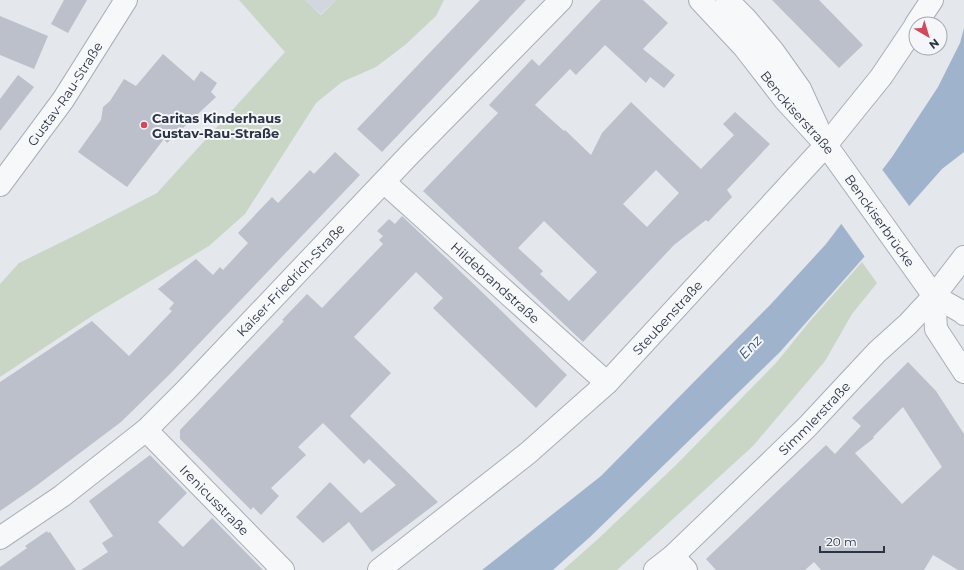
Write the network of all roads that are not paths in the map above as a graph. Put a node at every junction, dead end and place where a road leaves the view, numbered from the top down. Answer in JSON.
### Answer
{"nodes":[{"id":1,"x":126,"y":0,"type":"edge"},
{"id":2,"x":561,"y":0,"type":"edge"},
{"id":3,"x":700,"y":0,"type":"edge"},
{"id":4,"x":728,"y":0,"type":"edge"},
{"id":5,"x":932,"y":0,"type":"edge"},
{"id":6,"x":921,"y":16,"type":"edge"},
{"id":7,"x":908,"y":36,"type":"edge"},
{"id":8,"x":826,"y":145,"type":"junction"},
{"id":9,"x":384,"y":182,"type":"junction"},
{"id":10,"x":0,"y":185,"type":"edge"},
{"id":11,"x":964,"y":257,"type":"edge"},
{"id":12,"x":934,"y":296,"type":"junction"},
{"id":13,"x":964,"y":314,"type":"edge"},
{"id":14,"x":964,"y":372,"type":"edge"},
{"id":15,"x":607,"y":383,"type":"junction"},
{"id":16,"x":146,"y":430,"type":"junction"},
{"id":17,"x":0,"y":538,"type":"edge"},
{"id":18,"x":680,"y":563,"type":"edge"},
{"id":19,"x":283,"y":570,"type":"edge"},
{"id":20,"x":379,"y":570,"type":"edge"},
{"id":21,"x":655,"y":570,"type":"edge"}],
"edges":[{"from":1,"to":10,"type":"street","name":"Gustav-Rau-Straße"},
{"from":2,"to":9,"type":"street","name":"Kaiser-Friedrich-Straße"},
{"from":3,"to":8,"type":"street","name":"Benckiserstraße"},
{"from":4,"to":8,"type":"street","name":"Benckiserstraße"},
{"from":5,"to":6,"type":"street","name":"Steubenstraße"},
{"from":7,"to":8,"type":"street","name":"Steubenstraße"},
{"from":8,"to":12,"type":"street","name":"Benckiserbrücke"},
{"from":8,"to":15,"type":"street","name":"Steubenstraße"},
{"from":9,"to":15,"type":"street","name":"Hildebrandstraße"},
{"from":9,"to":16,"type":"street","name":"Kaiser-Friedrich-Straße"},
{"from":11,"to":12,"type":"street","name":"Simmlerstraße"},
{"from":12,"to":13,"type":"street"},
{"from":12,"to":14,"type":"street"},
{"from":12,"to":18,"type":"street","name":"Simmlerstraße"},
{"from":15,"to":20,"type":"street","name":"Steubenstraße"},
{"from":16,"to":17,"type":"street","name":"Kaiser-Friedrich-Straße"},
{"from":16,"to":19,"type":"street","name":"Irenicusstraße"},
{"from":18,"to":21,"type":"street","name":"Simmlerstraße"}]}
